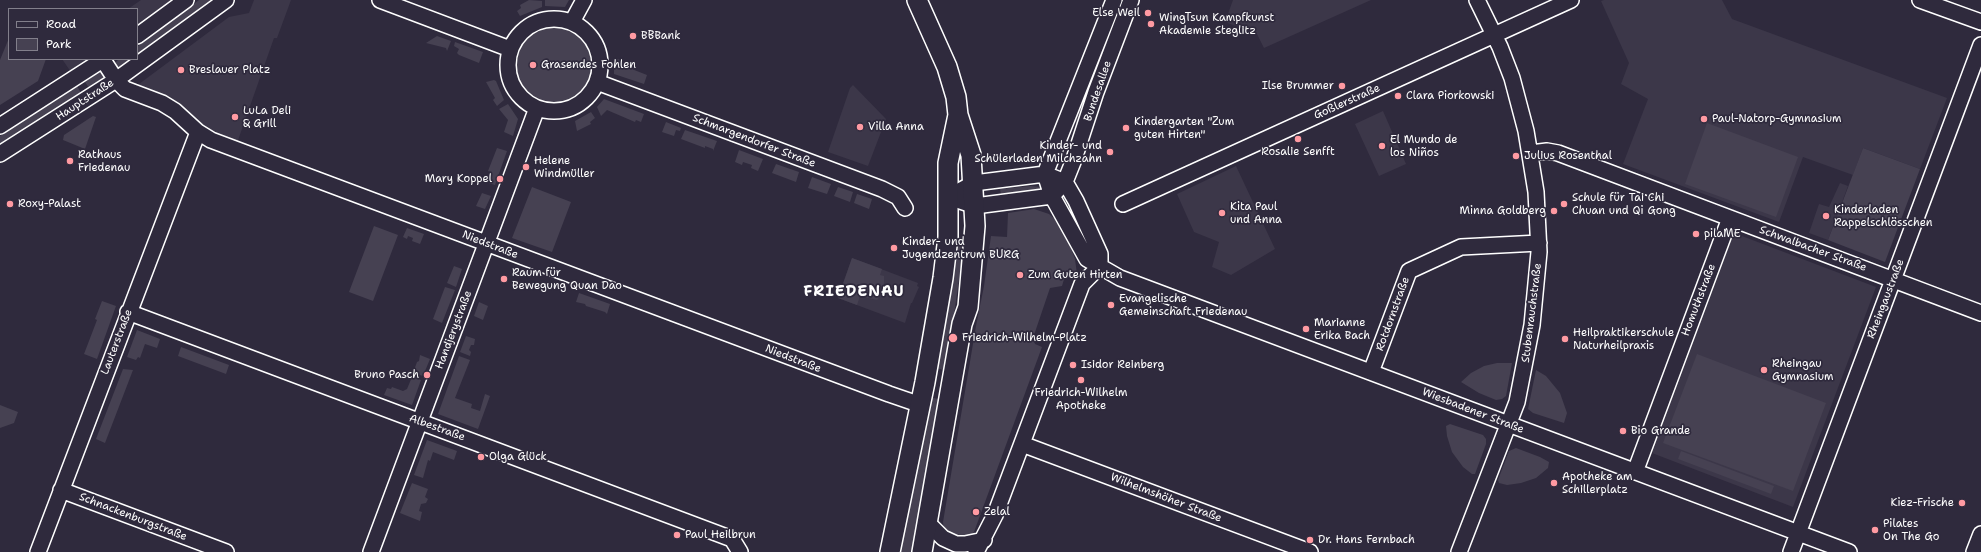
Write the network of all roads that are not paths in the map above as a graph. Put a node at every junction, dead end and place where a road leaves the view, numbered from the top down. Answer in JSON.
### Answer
{"nodes":[{"id":1,"x":186,"y":0,"type":"edge"},
{"id":2,"x":226,"y":0,"type":"edge"},
{"id":3,"x":380,"y":0,"type":"edge"},
{"id":4,"x":584,"y":0,"type":"edge"},
{"id":5,"x":917,"y":0,"type":"edge"},
{"id":6,"x":1114,"y":0,"type":"edge"},
{"id":7,"x":1131,"y":0,"type":"edge"},
{"id":8,"x":1477,"y":0,"type":"edge"},
{"id":9,"x":1571,"y":0,"type":"edge"},
{"id":10,"x":1920,"y":0,"type":"edge"},
{"id":11,"x":572,"y":22,"type":"junction"},
{"id":12,"x":1981,"y":22,"type":"edge"},
{"id":13,"x":138,"y":35,"type":"edge"},
{"id":14,"x":1494,"y":35,"type":"junction"},
{"id":15,"x":1981,"y":45,"type":"edge"},
{"id":16,"x":510,"y":49,"type":"junction"},
{"id":17,"x":104,"y":60,"type":"edge"},
{"id":18,"x":116,"y":80,"type":"junction"},
{"id":19,"x":597,"y":82,"type":"junction"},
{"id":20,"x":537,"y":108,"type":"junction"},
{"id":21,"x":958,"y":116,"type":"junction"},
{"id":22,"x":0,"y":126,"type":"edge"},
{"id":23,"x":198,"y":132,"type":"junction"},
{"id":24,"x":1531,"y":153,"type":"junction"},
{"id":25,"x":0,"y":154,"type":"edge"},
{"id":26,"x":1045,"y":174,"type":"junction"},
{"id":27,"x":1065,"y":182,"type":"junction"},
{"id":28,"x":974,"y":183,"type":"junction"},
{"id":29,"x":1052,"y":196,"type":"junction"},
{"id":30,"x":948,"y":197,"type":"junction"},
{"id":31,"x":1123,"y":204,"type":"dead end"},
{"id":32,"x":975,"y":206,"type":"junction"},
{"id":33,"x":905,"y":208,"type":"dead end"},
{"id":34,"x":1730,"y":218,"type":"junction"},
{"id":35,"x":1539,"y":243,"type":"junction"},
{"id":36,"x":487,"y":244,"type":"junction"},
{"id":37,"x":1100,"y":266,"type":"junction"},
{"id":38,"x":1893,"y":279,"type":"junction"},
{"id":39,"x":128,"y":312,"type":"junction"},
{"id":40,"x":1981,"y":312,"type":"edge"},
{"id":41,"x":1371,"y":372,"type":"junction"},
{"id":42,"x":921,"y":404,"type":"junction"},
{"id":43,"x":420,"y":422,"type":"junction"},
{"id":44,"x":1508,"y":423,"type":"junction"},
{"id":45,"x":1022,"y":444,"type":"junction"},
{"id":46,"x":1635,"y":472,"type":"junction"},
{"id":47,"x":61,"y":490,"type":"junction"},
{"id":48,"x":928,"y":522,"type":"junction"},
{"id":49,"x":1798,"y":533,"type":"junction"},
{"id":50,"x":1981,"y":534,"type":"edge"},
{"id":51,"x":980,"y":546,"type":"edge"},
{"id":52,"x":38,"y":552,"type":"edge"},
{"id":53,"x":226,"y":552,"type":"edge"},
{"id":54,"x":371,"y":552,"type":"edge"},
{"id":55,"x":740,"y":552,"type":"edge"},
{"id":56,"x":890,"y":552,"type":"edge"},
{"id":57,"x":922,"y":552,"type":"edge"},
{"id":58,"x":1310,"y":552,"type":"edge"},
{"id":59,"x":1459,"y":552,"type":"edge"},
{"id":60,"x":1791,"y":552,"type":"edge"},
{"id":61,"x":1849,"y":552,"type":"edge"},
{"id":62,"x":1974,"y":552,"type":"edge"}],
"edges":[{"from":1,"to":13,"type":"street"},
{"from":2,"to":18,"type":"street","name":"Hauptstraße"},
{"from":3,"to":16,"type":"street"},
{"from":4,"to":11,"type":"street"},
{"from":5,"to":21,"type":"main road"},
{"from":6,"to":26,"type":"street","name":"Bundesallee"},
{"from":7,"to":27,"type":"street","name":"Bundesallee"},
{"from":8,"to":14,"type":"street","name":"Stubenrauchstraße"},
{"from":9,"to":14,"type":"street","name":"Goßlerstraße"},
{"from":10,"to":12,"type":"street"},
{"from":11,"to":16,"type":"street"},
{"from":11,"to":19,"type":"street"},
{"from":14,"to":24,"type":"street","name":"Stubenrauchstraße"},
{"from":14,"to":31,"type":"street","name":"Goßlerstraße"},
{"from":15,"to":38,"type":"street","name":"Rheingaustraße"},
{"from":16,"to":20,"type":"street"},
{"from":17,"to":18,"type":"street"},
{"from":17,"to":22,"type":"street"},
{"from":18,"to":23,"type":"street","name":"Niedstraße"},
{"from":18,"to":25,"type":"street","name":"Hauptstraße"},
{"from":19,"to":20,"type":"street"},
{"from":19,"to":33,"type":"street","name":"Schmargendorfer Straße"},
{"from":20,"to":36,"type":"street","name":"Handjerystraße"},
{"from":21,"to":28,"type":"main road"},
{"from":21,"to":30,"type":"main road"},
{"from":23,"to":36,"type":"street","name":"Niedstraße"},
{"from":23,"to":39,"type":"street","name":"Lauterstraße"},
{"from":24,"to":34,"type":"street","name":"Schwalbacher Straße"},
{"from":24,"to":35,"type":"street","name":"Stubenrauchstraße"},
{"from":26,"to":27,"type":"street"},
{"from":26,"to":28,"type":"street"},
{"from":26,"to":29,"type":"street"},
{"from":27,"to":29,"type":"street"},
{"from":27,"to":37,"type":"street"},
{"from":28,"to":30,"type":"street"},
{"from":28,"to":32,"type":"main road"},
{"from":29,"to":32,"type":"street"},
{"from":29,"to":37,"type":"street"},
{"from":30,"to":32,"type":"street"},
{"from":30,"to":42,"type":"main road"},
{"from":32,"to":48,"type":"main road"},
{"from":34,"to":38,"type":"street","name":"Schwalbacher Straße"},
{"from":34,"to":46,"type":"street","name":"Homuthstraße"},
{"from":35,"to":41,"type":"street","name":"Rotdornstraße"},
{"from":35,"to":44,"type":"street","name":"Stubenrauchstraße"},
{"from":36,"to":42,"type":"street","name":"Niedstraße"},
{"from":36,"to":43,"type":"street","name":"Handjerystraße"},
{"from":37,"to":41,"type":"street","name":"Wiesbadener Straße"},
{"from":37,"to":45,"type":"street"},
{"from":38,"to":40,"type":"street","name":"Schwalbacher Straße"},
{"from":38,"to":49,"type":"street","name":"Rheingaustraße"},
{"from":39,"to":43,"type":"street","name":"Albestraße"},
{"from":39,"to":47,"type":"street","name":"Lauterstraße"},
{"from":41,"to":44,"type":"street","name":"Wiesbadener Straße"},
{"from":42,"to":56,"type":"main road"},
{"from":43,"to":54,"type":"street","name":"Handjerystraße"},
{"from":43,"to":55,"type":"street","name":"Albestraße"},
{"from":44,"to":46,"type":"street","name":"Wiesbadener Straße"},
{"from":44,"to":59,"type":"street","name":"Stubenrauchstraße"},
{"from":45,"to":51,"type":"street"},
{"from":45,"to":58,"type":"street","name":"Wilhelmshöher Straße"},
{"from":46,"to":49,"type":"street","name":"Wiesbadener Straße"},
{"from":47,"to":52,"type":"street","name":"Lauterstraße"},
{"from":47,"to":53,"type":"street","name":"Schnackenburgstraße"},
{"from":48,"to":51,"type":"street"},
{"from":48,"to":57,"type":"main road"},
{"from":49,"to":60,"type":"street","name":"Rheingaustraße"},
{"from":49,"to":61,"type":"street","name":"Wiesbadener Straße"},
{"from":50,"to":62,"type":"street"}]}
